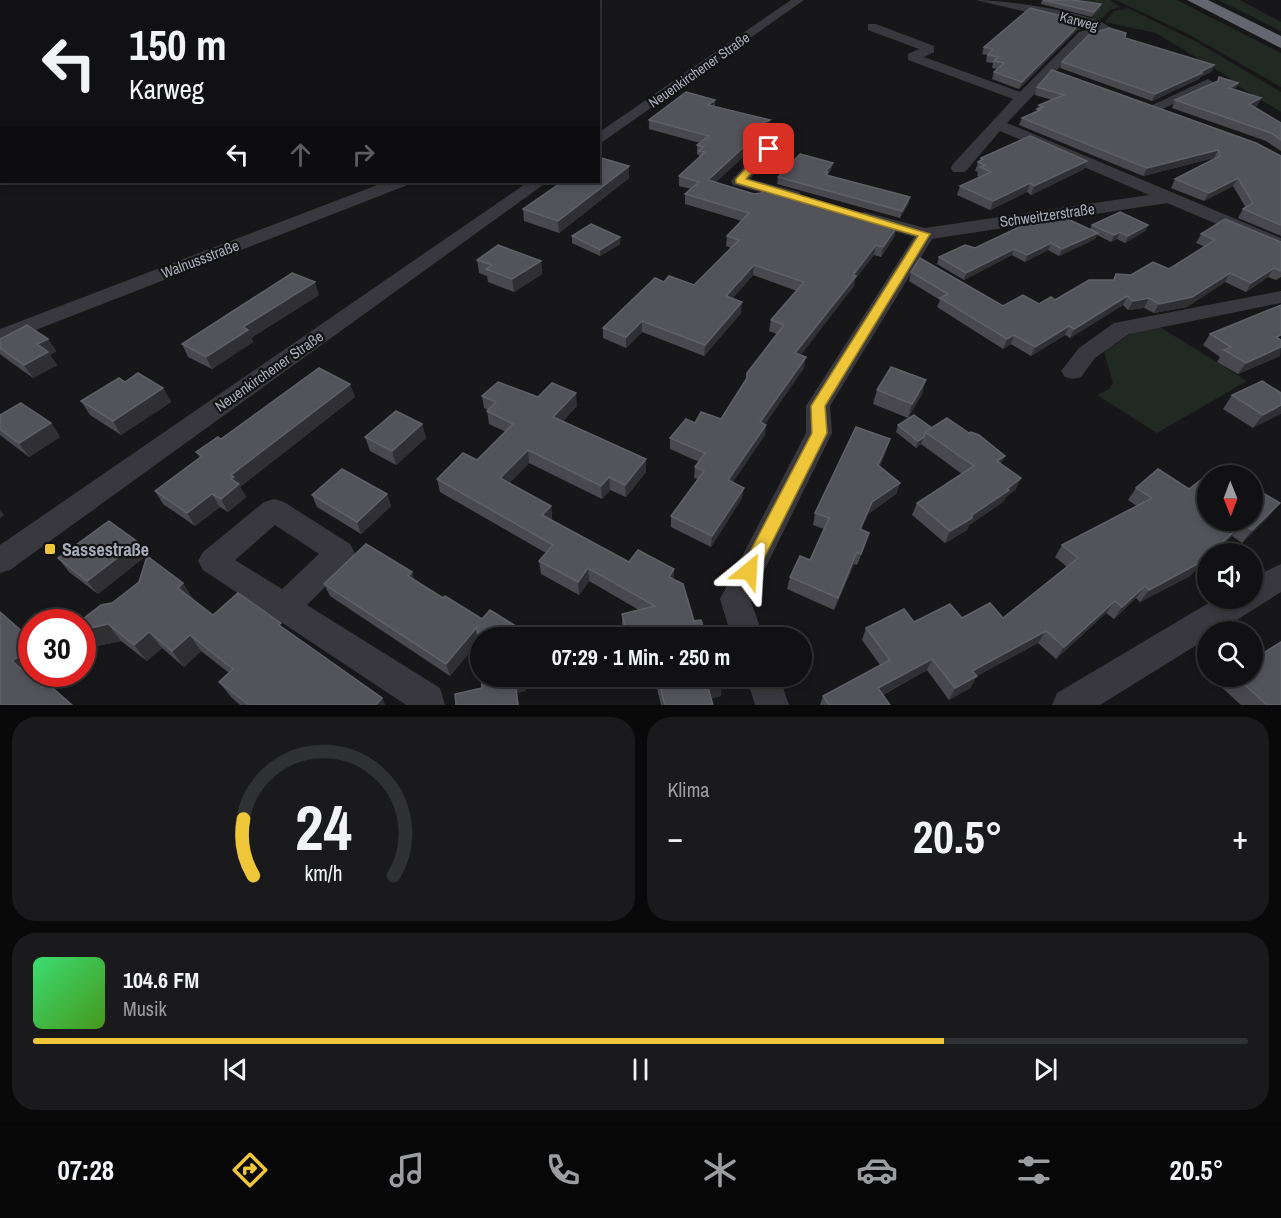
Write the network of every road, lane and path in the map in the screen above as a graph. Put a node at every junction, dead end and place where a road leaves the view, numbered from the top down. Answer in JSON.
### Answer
{"nodes":[{"id":1,"x":798,"y":0,"type":"edge"},
{"id":2,"x":982,"y":0,"type":"edge"},
{"id":3,"x":1195,"y":0,"type":"edge"},
{"id":4,"x":872,"y":27,"type":"dead end"},
{"id":5,"x":1281,"y":43,"type":"edge"},
{"id":6,"x":1047,"y":70,"type":"junction"},
{"id":7,"x":1068,"y":78,"type":"edge"},
{"id":8,"x":1208,"y":83,"type":"edge"},
{"id":9,"x":1023,"y":98,"type":"junction"},
{"id":10,"x":1174,"y":116,"type":"edge"},
{"id":11,"x":999,"y":125,"type":"junction"},
{"id":12,"x":600,"y":139,"type":"edge"},
{"id":13,"x":769,"y":149,"type":"dead end"},
{"id":14,"x":959,"y":168,"type":"dead end"},
{"id":15,"x":396,"y":183,"type":"edge"},
{"id":16,"x":538,"y":183,"type":"edge"},
{"id":17,"x":1169,"y":197,"type":"junction"},
{"id":18,"x":805,"y":200,"type":"edge"},
{"id":19,"x":848,"y":212,"type":"edge"},
{"id":20,"x":925,"y":234,"type":"junction"},
{"id":21,"x":1281,"y":245,"type":"edge"},
{"id":22,"x":1281,"y":297,"type":"edge"},
{"id":23,"x":0,"y":337,"type":"edge"},
{"id":24,"x":1073,"y":371,"type":"dead end"},
{"id":25,"x":0,"y":561,"type":"edge"},
{"id":26,"x":1281,"y":577,"type":"edge"},
{"id":27,"x":1263,"y":588,"type":"edge"},
{"id":28,"x":284,"y":607,"type":"dead end"},
{"id":29,"x":1227,"y":609,"type":"edge"},
{"id":30,"x":744,"y":627,"type":"edge"},
{"id":31,"x":766,"y":687,"type":"edge"},
{"id":32,"x":428,"y":705,"type":"edge"},
{"id":33,"x":772,"y":705,"type":"edge"},
{"id":34,"x":1069,"y":705,"type":"edge"}],
"edges":[{"from":1,"to":12,"type":"street","name":"Neuenkirchener Straße"},
{"from":2,"to":6,"type":"street","name":"Karweg"},
{"from":3,"to":5,"type":"highway"},
{"from":4,"to":9,"type":"street"},
{"from":6,"to":7,"type":"street"},
{"from":6,"to":9,"type":"street","name":"Karweg"},
{"from":8,"to":10,"type":"street"},
{"from":9,"to":11,"type":"street","name":"Karweg"},
{"from":11,"to":14,"type":"street","name":"Karweg"},
{"from":11,"to":17,"type":"street"},
{"from":13,"to":18,"type":"street"},
{"from":15,"to":23,"type":"street","name":"Walnussstraße"},
{"from":16,"to":25,"type":"street","name":"Neuenkirchener Straße"},
{"from":17,"to":20,"type":"street","name":"Schweitzerstraße"},
{"from":17,"to":21,"type":"street"},
{"from":19,"to":20,"type":"street"},
{"from":20,"to":30,"type":"street"},
{"from":22,"to":24,"type":"street"},
{"from":26,"to":27,"type":"street"},
{"from":28,"to":32,"type":"street"},
{"from":29,"to":34,"type":"street"},
{"from":31,"to":33,"type":"street"}]}
